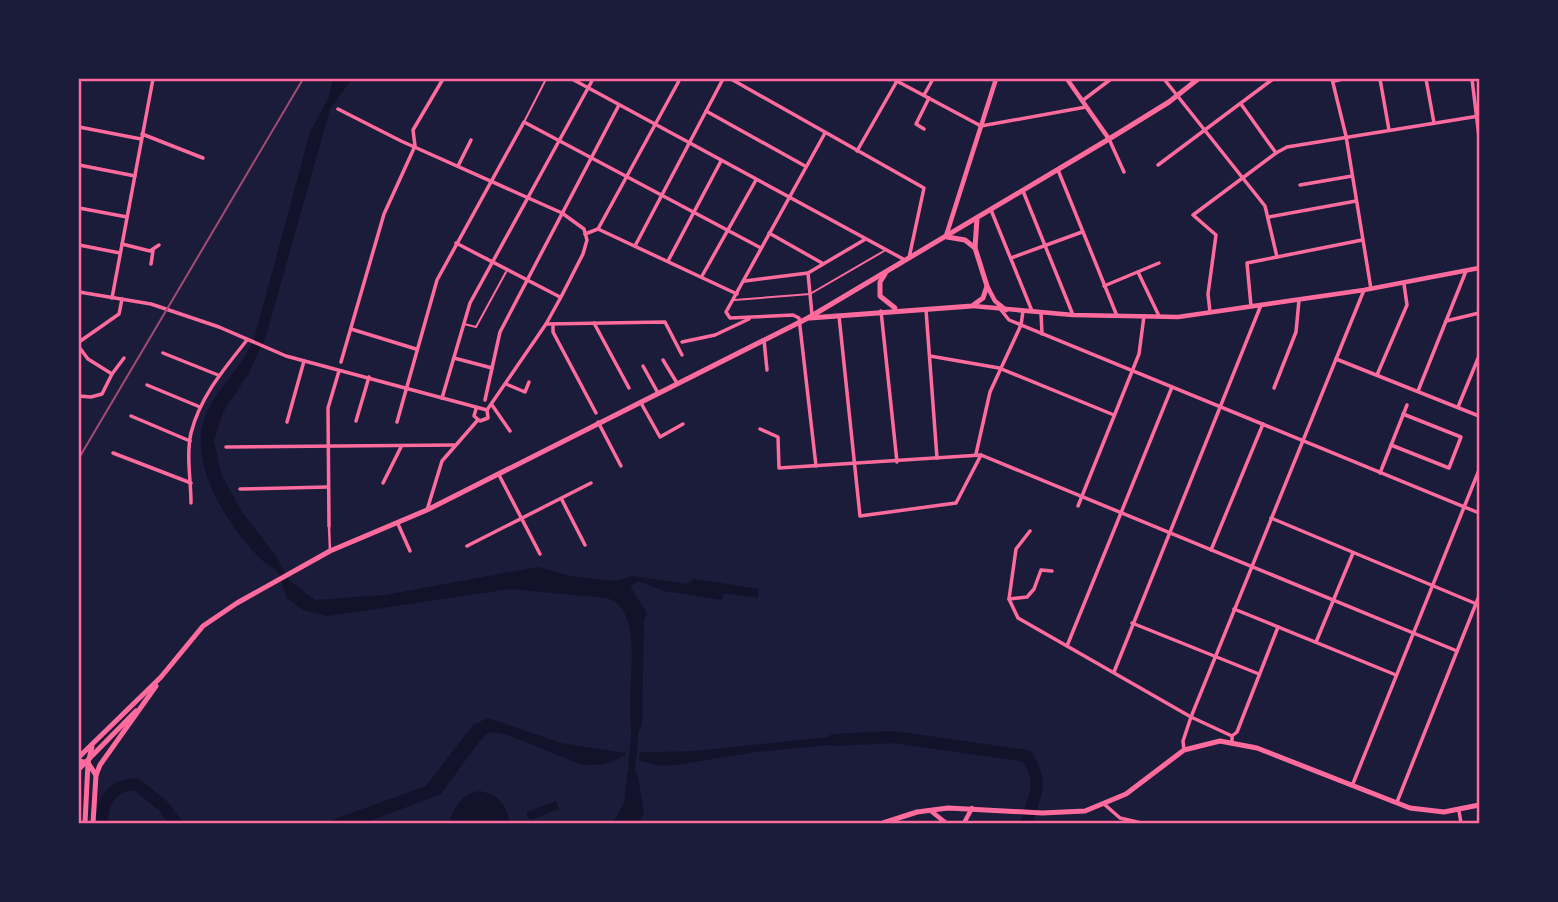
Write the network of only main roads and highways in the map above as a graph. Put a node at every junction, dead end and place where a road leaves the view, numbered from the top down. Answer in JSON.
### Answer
{"nodes":[{"id":1,"x":1198,"y":79,"type":"edge"},
{"id":2,"x":977,"y":218,"type":"junction"},
{"id":3,"x":945,"y":236,"type":"junction"},
{"id":4,"x":975,"y":248,"type":"junction"},
{"id":5,"x":887,"y":271,"type":"junction"},
{"id":6,"x":898,"y":309,"type":"junction"},
{"id":7,"x":810,"y":317,"type":"junction"},
{"id":8,"x":161,"y":677,"type":"junction"},
{"id":9,"x":154,"y":690,"type":"junction"},
{"id":10,"x":92,"y":747,"type":"junction"},
{"id":11,"x":79,"y":759,"type":"edge"},
{"id":12,"x":88,"y":763,"type":"junction"},
{"id":13,"x":79,"y":769,"type":"edge"},
{"id":14,"x":96,"y":775,"type":"junction"},
{"id":15,"x":1479,"y":806,"type":"edge"},
{"id":16,"x":85,"y":823,"type":"edge"},
{"id":17,"x":93,"y":823,"type":"edge"},
{"id":18,"x":883,"y":823,"type":"edge"}],
"edges":[{"from":1,"to":2,"type":"main road"},
{"from":2,"to":3,"type":"main road"},
{"from":2,"to":4,"type":"main road"},
{"from":3,"to":4,"type":"main road"},
{"from":3,"to":5,"type":"main road"},
{"from":4,"to":6,"type":"main road"},
{"from":5,"to":6,"type":"main road"},
{"from":5,"to":7,"type":"main road"},
{"from":6,"to":7,"type":"main road"},
{"from":7,"to":8,"type":"main road"},
{"from":8,"to":9,"type":"main road"},
{"from":8,"to":10,"type":"main road"},
{"from":9,"to":12,"type":"main road"},
{"from":9,"to":14,"type":"main road"},
{"from":10,"to":11,"type":"main road"},
{"from":10,"to":12,"type":"main road"},
{"from":11,"to":12,"type":"main road"},
{"from":12,"to":13,"type":"main road"},
{"from":12,"to":14,"type":"main road"},
{"from":12,"to":16,"type":"main road"},
{"from":14,"to":17,"type":"main road"},
{"from":15,"to":18,"type":"main road"}]}
